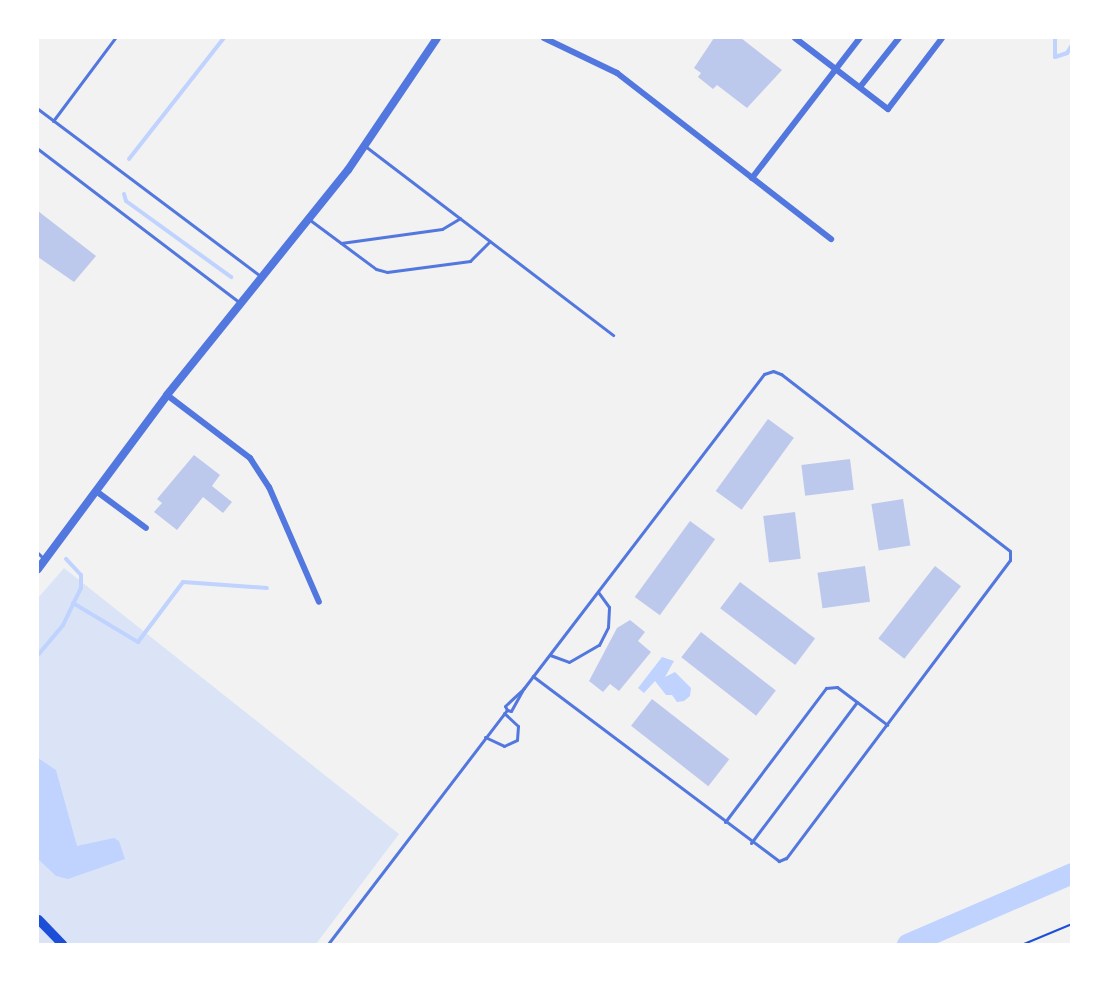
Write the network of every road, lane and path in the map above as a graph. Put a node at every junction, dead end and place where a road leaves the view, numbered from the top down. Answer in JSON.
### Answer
{"nodes":[{"id":1,"x":115,"y":38,"type":"edge"},
{"id":2,"x":436,"y":38,"type":"edge"},
{"id":3,"x":544,"y":38,"type":"edge"},
{"id":4,"x":795,"y":38,"type":"edge"},
{"id":5,"x":860,"y":38,"type":"edge"},
{"id":6,"x":899,"y":38,"type":"edge"},
{"id":7,"x":942,"y":38,"type":"edge"},
{"id":8,"x":552,"y":40,"type":"edge"},
{"id":9,"x":835,"y":69,"type":"junction"},
{"id":10,"x":860,"y":87,"type":"junction"},
{"id":11,"x":38,"y":109,"type":"edge"},
{"id":12,"x":53,"y":121,"type":"junction"},
{"id":13,"x":365,"y":146,"type":"junction"},
{"id":14,"x":38,"y":149,"type":"edge"},
{"id":15,"x":752,"y":178,"type":"junction"},
{"id":16,"x":460,"y":218,"type":"junction"},
{"id":17,"x":310,"y":220,"type":"junction"},
{"id":18,"x":831,"y":239,"type":"dead end"},
{"id":19,"x":490,"y":241,"type":"junction"},
{"id":20,"x":341,"y":243,"type":"junction"},
{"id":21,"x":263,"y":278,"type":"junction"},
{"id":22,"x":242,"y":304,"type":"junction"},
{"id":23,"x":613,"y":335,"type":"dead end"},
{"id":24,"x":168,"y":395,"type":"junction"},
{"id":25,"x":96,"y":491,"type":"junction"},
{"id":26,"x":146,"y":528,"type":"dead end"},
{"id":27,"x":38,"y":553,"type":"edge"},
{"id":28,"x":45,"y":559,"type":"junction"},
{"id":29,"x":38,"y":568,"type":"edge"},
{"id":30,"x":598,"y":592,"type":"junction"},
{"id":31,"x":319,"y":602,"type":"dead end"},
{"id":32,"x":550,"y":655,"type":"junction"},
{"id":33,"x":533,"y":676,"type":"junction"},
{"id":34,"x":524,"y":688,"type":"junction"},
{"id":35,"x":857,"y":702,"type":"junction"},
{"id":36,"x":505,"y":712,"type":"junction"},
{"id":37,"x":886,"y":725,"type":"junction"},
{"id":38,"x":485,"y":737,"type":"junction"},
{"id":39,"x":725,"y":822,"type":"junction"},
{"id":40,"x":751,"y":843,"type":"junction"},
{"id":41,"x":38,"y":919,"type":"edge"},
{"id":42,"x":1071,"y":924,"type":"edge"},
{"id":43,"x":62,"y":945,"type":"edge"},
{"id":44,"x":328,"y":945,"type":"edge"},
{"id":45,"x":1024,"y":945,"type":"edge"}],
"edges":[{"from":1,"to":12,"type":"lane"},
{"from":2,"to":13,"type":"street"},
{"from":3,"to":8,"type":"street"},
{"from":4,"to":9,"type":"street"},
{"from":5,"to":9,"type":"street"},
{"from":6,"to":10,"type":"street"},
{"from":7,"to":10,"type":"street"},
{"from":8,"to":15,"type":"street"},
{"from":9,"to":10,"type":"street"},
{"from":9,"to":15,"type":"street"},
{"from":11,"to":12,"type":"lane"},
{"from":12,"to":21,"type":"lane"},
{"from":13,"to":16,"type":"lane"},
{"from":13,"to":17,"type":"street"},
{"from":14,"to":22,"type":"lane"},
{"from":15,"to":18,"type":"street"},
{"from":16,"to":19,"type":"lane"},
{"from":16,"to":20,"type":"lane"},
{"from":17,"to":20,"type":"lane"},
{"from":17,"to":21,"type":"street"},
{"from":19,"to":20,"type":"lane"},
{"from":19,"to":23,"type":"lane"},
{"from":21,"to":22,"type":"street"},
{"from":22,"to":24,"type":"street"},
{"from":24,"to":25,"type":"street"},
{"from":24,"to":31,"type":"street"},
{"from":25,"to":26,"type":"street"},
{"from":25,"to":28,"type":"street"},
{"from":27,"to":28,"type":"lane"},
{"from":28,"to":29,"type":"street"},
{"from":30,"to":32,"type":"lane"},
{"from":30,"to":32,"type":"lane"},
{"from":30,"to":37,"type":"lane"},
{"from":32,"to":33,"type":"lane"},
{"from":33,"to":34,"type":"lane"},
{"from":33,"to":39,"type":"lane"},
{"from":34,"to":36,"type":"lane"},
{"from":34,"to":36,"type":"lane"},
{"from":35,"to":37,"type":"lane"},
{"from":35,"to":39,"type":"lane"},
{"from":35,"to":40,"type":"lane"},
{"from":36,"to":38,"type":"lane"},
{"from":36,"to":38,"type":"lane"},
{"from":37,"to":40,"type":"lane"},
{"from":38,"to":44,"type":"lane"},
{"from":39,"to":40,"type":"lane"},
{"from":41,"to":43,"type":"main road"},
{"from":42,"to":45,"type":"path"}]}
